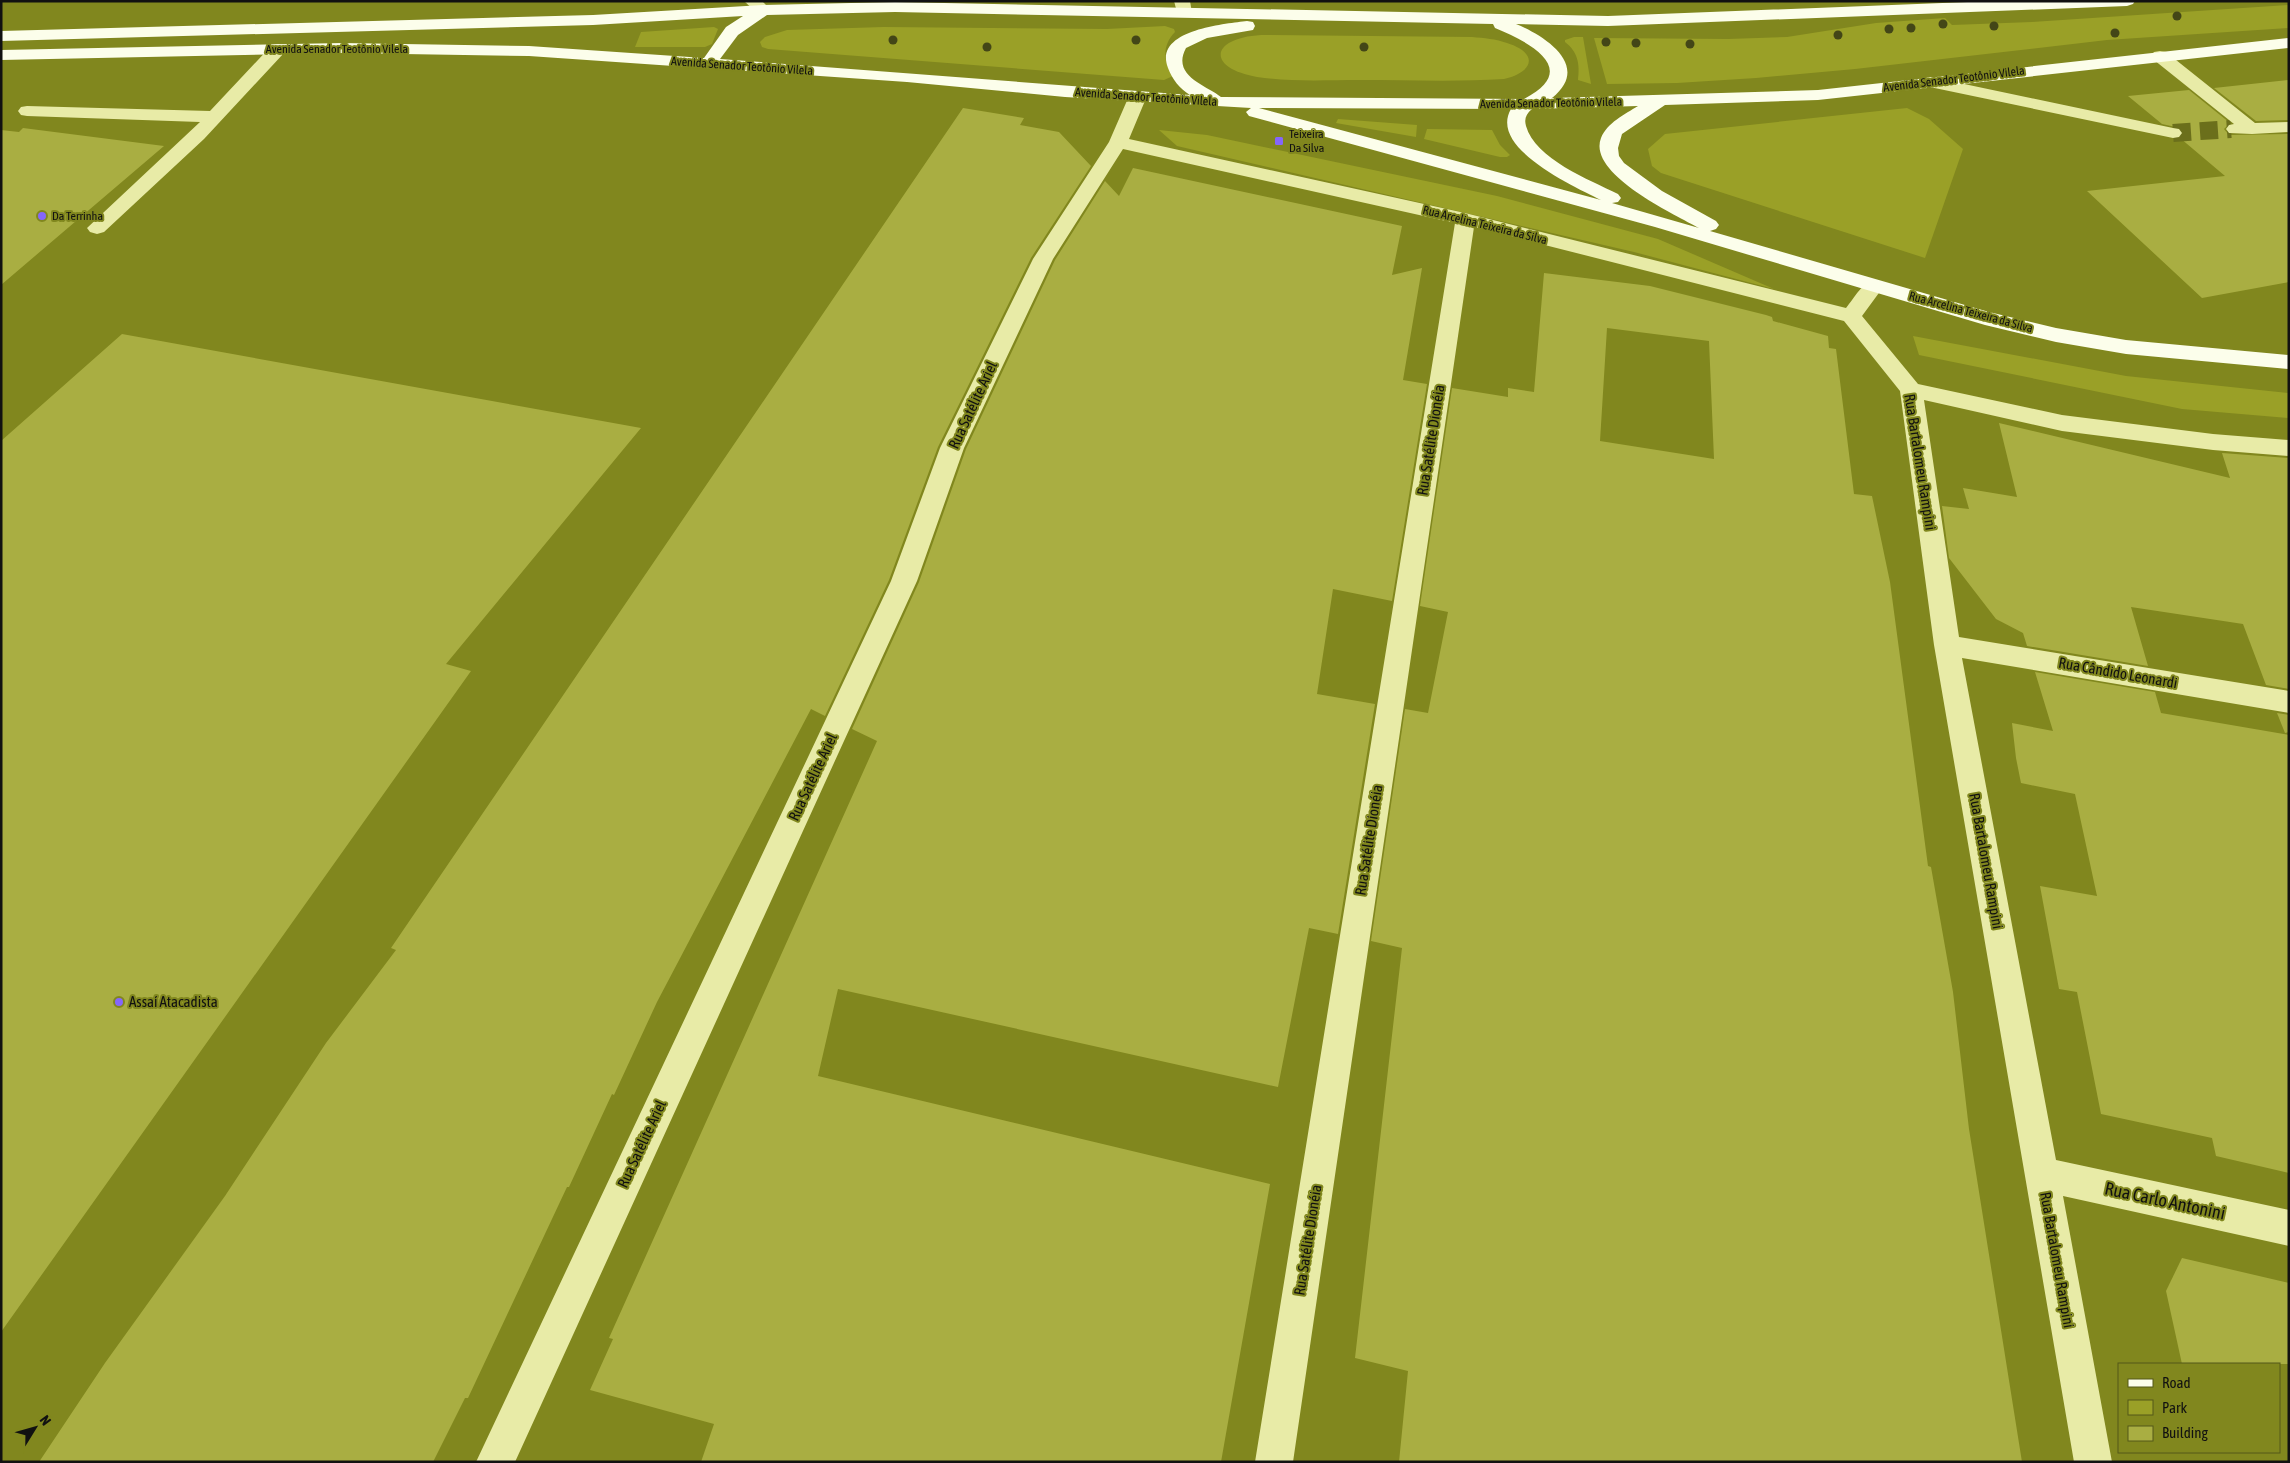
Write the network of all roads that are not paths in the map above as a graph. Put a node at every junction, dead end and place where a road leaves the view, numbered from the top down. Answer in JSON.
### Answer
{"nodes":[{"id":1,"x":2127,"y":1,"type":"edge"},
{"id":2,"x":2058,"y":3,"type":"edge"},
{"id":3,"x":757,"y":6,"type":"edge"},
{"id":4,"x":1183,"y":7,"type":"edge"},
{"id":5,"x":1321,"y":14,"type":"junction"},
{"id":6,"x":1492,"y":20,"type":"junction"},
{"id":7,"x":1,"y":36,"type":"edge"},
{"id":8,"x":2289,"y":43,"type":"edge"},
{"id":9,"x":278,"y":49,"type":"junction"},
{"id":10,"x":1,"y":55,"type":"edge"},
{"id":11,"x":2160,"y":56,"type":"junction"},
{"id":12,"x":708,"y":64,"type":"junction"},
{"id":13,"x":1931,"y":82,"type":"junction"},
{"id":14,"x":1138,"y":96,"type":"junction"},
{"id":15,"x":1659,"y":101,"type":"junction"},
{"id":16,"x":1220,"y":102,"type":"junction"},
{"id":17,"x":1525,"y":104,"type":"junction"},
{"id":18,"x":27,"y":111,"type":"dead end"},
{"id":19,"x":216,"y":117,"type":"junction"},
{"id":20,"x":2289,"y":126,"type":"edge"},
{"id":21,"x":2231,"y":129,"type":"tunnel mouth"},
{"id":22,"x":2252,"y":129,"type":"junction"},
{"id":23,"x":2173,"y":133,"type":"tunnel mouth"},
{"id":24,"x":1118,"y":142,"type":"junction"},
{"id":25,"x":1465,"y":219,"type":"junction"},
{"id":26,"x":1662,"y":223,"type":"junction"},
{"id":27,"x":98,"y":228,"type":"dead end"},
{"id":28,"x":1752,"y":249,"type":"junction"},
{"id":29,"x":1874,"y":286,"type":"junction"},
{"id":30,"x":1851,"y":316,"type":"junction"},
{"id":31,"x":2289,"y":362,"type":"edge"},
{"id":32,"x":1911,"y":390,"type":"junction"},
{"id":33,"x":2289,"y":448,"type":"edge"},
{"id":34,"x":1947,"y":645,"type":"junction"},
{"id":35,"x":2289,"y":702,"type":"edge"},
{"id":36,"x":2042,"y":1174,"type":"junction"},
{"id":37,"x":2289,"y":1228,"type":"edge"},
{"id":38,"x":495,"y":1462,"type":"edge"},
{"id":39,"x":1274,"y":1462,"type":"edge"},
{"id":40,"x":2093,"y":1462,"type":"edge"}],
"edges":[{"from":1,"to":2,"type":"main road","name":"Avenida Senador Teotônio Vilela"},
{"from":2,"to":6,"type":"main road","name":"Avenida Senador Teotônio Vilela"},
{"from":3,"to":4,"type":"main road","name":"Avenida Senador Teotônio Vilela"},
{"from":3,"to":7,"type":"main road","name":"Avenida Senador Teotônio Vilela"},
{"from":3,"to":12,"type":"main road"},
{"from":4,"to":5,"type":"main road","name":"Avenida Senador Teotônio Vilela"},
{"from":5,"to":6,"type":"main road","name":"Avenida Senador Teotônio Vilela"},
{"from":5,"to":16,"type":"main road"},
{"from":6,"to":17,"type":"main road"},
{"from":8,"to":11,"type":"main road","name":"Avenida Senador Teotônio Vilela"},
{"from":9,"to":10,"type":"main road","name":"Avenida Senador Teotônio Vilela"},
{"from":9,"to":12,"type":"main road","name":"Avenida Senador Teotônio Vilela"},
{"from":9,"to":19,"type":"street"},
{"from":11,"to":13,"type":"main road","name":"Avenida Senador Teotônio Vilela"},
{"from":11,"to":22,"type":"street"},
{"from":12,"to":14,"type":"main road","name":"Avenida Senador Teotônio Vilela"},
{"from":13,"to":15,"type":"main road","name":"Avenida Senador Teotônio Vilela"},
{"from":13,"to":23,"type":"street"},
{"from":14,"to":16,"type":"main road","name":"Avenida Senador Teotônio Vilela"},
{"from":14,"to":24,"type":"street","name":"Rua Satélite Ariel"},
{"from":15,"to":17,"type":"main road","name":"Avenida Senador Teotônio Vilela"},
{"from":15,"to":28,"type":"main road"},
{"from":16,"to":17,"type":"main road","name":"Avenida Senador Teotônio Vilela"},
{"from":16,"to":26,"type":"main road","name":"Rua Arcelina Teixeira da Silva"},
{"from":17,"to":26,"type":"main road","name":"Rua Arcelina Teixeira da Silva"},
{"from":18,"to":19,"type":"street"},
{"from":19,"to":27,"type":"street"},
{"from":20,"to":22,"type":"street"},
{"from":21,"to":22,"type":"street"},
{"from":24,"to":25,"type":"street","name":"Rua Arcelina Teixeira da Silva"},
{"from":24,"to":38,"type":"street","name":"Rua Satélite Ariel"},
{"from":25,"to":30,"type":"street","name":"Rua Arcelina Teixeira da Silva"},
{"from":25,"to":39,"type":"street","name":"Rua Satélite Dionéia"},
{"from":26,"to":28,"type":"main road","name":"Rua Arcelina Teixeira da Silva"},
{"from":28,"to":29,"type":"main road","name":"Rua Arcelina Teixeira da Silva"},
{"from":29,"to":30,"type":"street"},
{"from":29,"to":31,"type":"main road","name":"Rua Arcelina Teixeira da Silva"},
{"from":30,"to":32,"type":"street","name":"Rua Bartalomeu Rampini"},
{"from":32,"to":33,"type":"street"},
{"from":32,"to":34,"type":"street","name":"Rua Bartalomeu Rampini"},
{"from":34,"to":35,"type":"street","name":"Rua Cândido Leonardi"},
{"from":34,"to":36,"type":"street","name":"Rua Bartalomeu Rampini"},
{"from":36,"to":37,"type":"street","name":"Rua Carlo Antonini"},
{"from":36,"to":40,"type":"street","name":"Rua Bartalomeu Rampini"}]}
